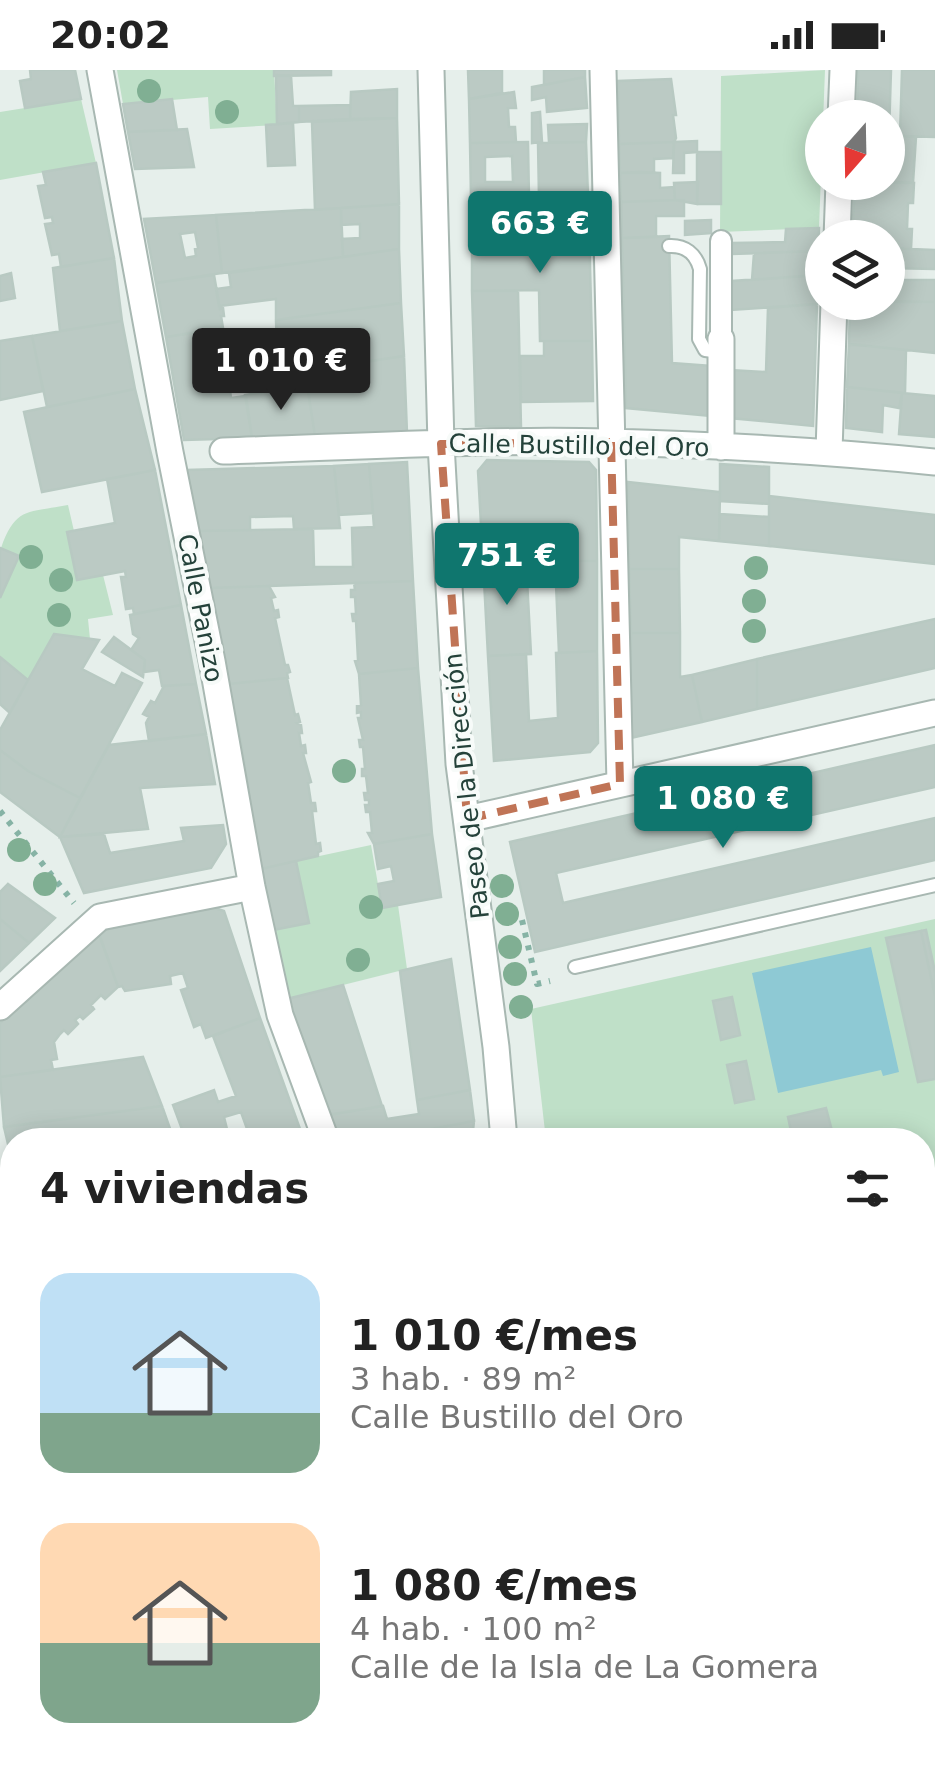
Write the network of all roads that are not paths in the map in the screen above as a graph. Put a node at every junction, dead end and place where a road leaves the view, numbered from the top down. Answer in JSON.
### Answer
{"nodes":[{"id":1,"x":100,"y":70,"type":"edge"},
{"id":2,"x":432,"y":70,"type":"edge"},
{"id":3,"x":603,"y":70,"type":"edge"},
{"id":4,"x":843,"y":70,"type":"edge"},
{"id":5,"x":842,"y":100,"type":"edge"},
{"id":6,"x":722,"y":242,"type":"dead end"},
{"id":7,"x":669,"y":246,"type":"dead end"},
{"id":8,"x":833,"y":320,"type":"edge"},
{"id":9,"x":721,"y":346,"type":"junction"},
{"id":10,"x":611,"y":442,"type":"junction"},
{"id":11,"x":441,"y":444,"type":"junction"},
{"id":12,"x":721,"y":447,"type":"junction"},
{"id":13,"x":223,"y":451,"type":"dead end"},
{"id":14,"x":829,"y":451,"type":"junction"},
{"id":15,"x":935,"y":462,"type":"edge"},
{"id":16,"x":935,"y":714,"type":"edge"},
{"id":17,"x":620,"y":784,"type":"junction"},
{"id":18,"x":467,"y":819,"type":"junction"},
{"id":19,"x":935,"y":884,"type":"edge"},
{"id":20,"x":252,"y":888,"type":"junction"},
{"id":21,"x":575,"y":968,"type":"dead end"},
{"id":22,"x":0,"y":1008,"type":"edge"},
{"id":23,"x":322,"y":1128,"type":"edge"},
{"id":24,"x":503,"y":1128,"type":"edge"}],
"edges":[{"from":1,"to":20,"type":"street","name":"Calle Panizo"},
{"from":2,"to":11,"type":"street","name":"Paseo de la Dirección"},
{"from":3,"to":10,"type":"street"},
{"from":4,"to":5,"type":"street"},
{"from":6,"to":9,"type":"street"},
{"from":7,"to":9,"type":"lane"},
{"from":8,"to":14,"type":"street"},
{"from":9,"to":12,"type":"street"},
{"from":10,"to":11,"type":"street","name":"Calle Bustillo del Oro"},
{"from":10,"to":12,"type":"street","name":"Calle Bustillo del Oro"},
{"from":10,"to":17,"type":"street"},
{"from":11,"to":13,"type":"street","name":"Calle Bustillo del Oro"},
{"from":11,"to":18,"type":"street","name":"Paseo de la Dirección"},
{"from":12,"to":14,"type":"street","name":"Calle Bustillo del Oro"},
{"from":14,"to":15,"type":"street","name":"Calle Bustillo del Oro"},
{"from":16,"to":17,"type":"street"},
{"from":17,"to":18,"type":"street"},
{"from":18,"to":24,"type":"street","name":"Paseo de la Dirección"},
{"from":19,"to":21,"type":"lane"},
{"from":20,"to":22,"type":"street"},
{"from":20,"to":23,"type":"street","name":"Calle Panizo"}]}
